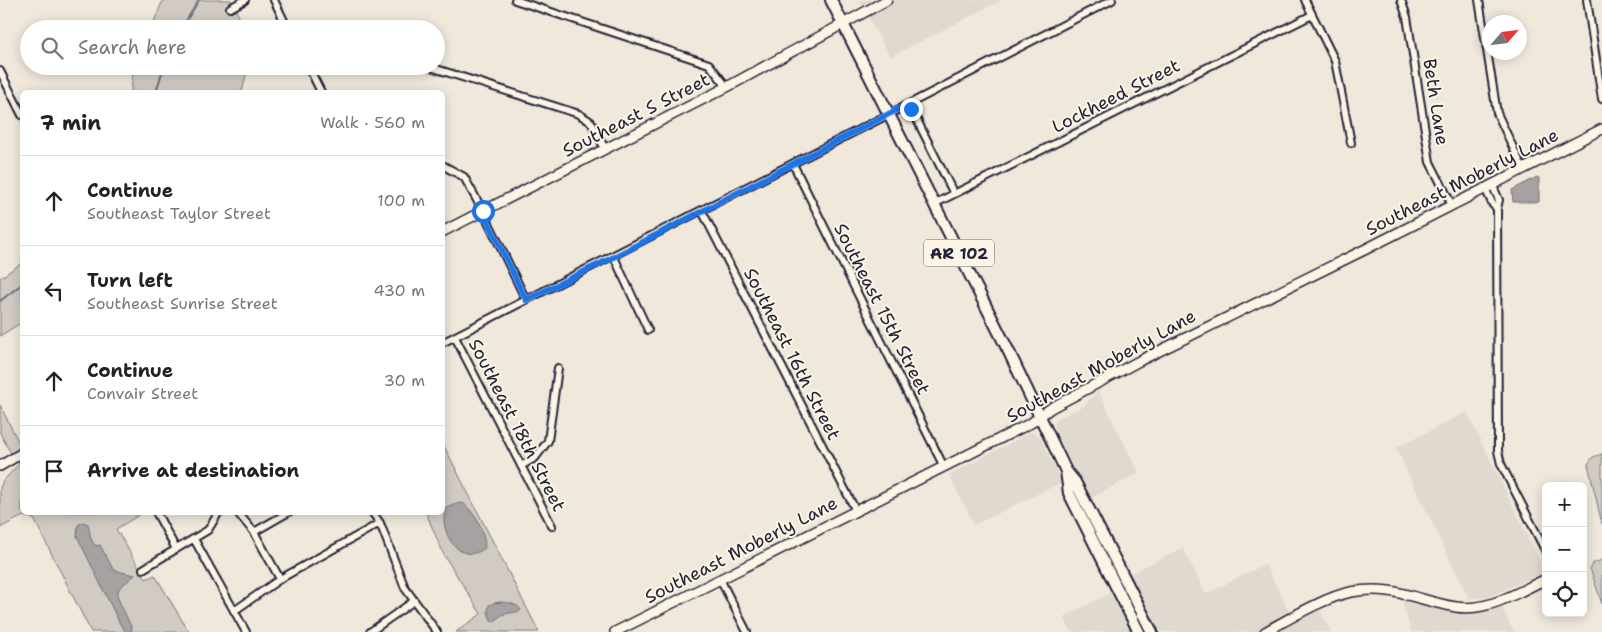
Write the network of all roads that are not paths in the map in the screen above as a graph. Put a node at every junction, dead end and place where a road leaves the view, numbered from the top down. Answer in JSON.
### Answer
{"nodes":[{"id":1,"x":245,"y":0,"type":"edge"},
{"id":2,"x":274,"y":0,"type":"edge"},
{"id":3,"x":516,"y":0,"type":"edge"},
{"id":4,"x":831,"y":0,"type":"edge"},
{"id":5,"x":887,"y":0,"type":"edge"},
{"id":6,"x":1112,"y":0,"type":"edge"},
{"id":7,"x":1305,"y":0,"type":"edge"},
{"id":8,"x":1401,"y":0,"type":"edge"},
{"id":9,"x":1479,"y":0,"type":"edge"},
{"id":10,"x":1588,"y":0,"type":"edge"},
{"id":11,"x":230,"y":8,"type":"dead end"},
{"id":12,"x":1312,"y":15,"type":"junction"},
{"id":13,"x":284,"y":20,"type":"edge"},
{"id":14,"x":842,"y":24,"type":"junction"},
{"id":15,"x":0,"y":71,"type":"edge"},
{"id":16,"x":445,"y":72,"type":"edge"},
{"id":17,"x":312,"y":75,"type":"edge"},
{"id":18,"x":727,"y":87,"type":"junction"},
{"id":19,"x":320,"y":90,"type":"edge"},
{"id":20,"x":1602,"y":99,"type":"edge"},
{"id":21,"x":908,"y":104,"type":"junction"},
{"id":22,"x":20,"y":111,"type":"edge"},
{"id":23,"x":888,"y":114,"type":"junction"},
{"id":24,"x":1602,"y":129,"type":"edge"},
{"id":25,"x":1351,"y":143,"type":"dead end"},
{"id":26,"x":605,"y":149,"type":"junction"},
{"id":27,"x":793,"y":164,"type":"junction"},
{"id":28,"x":445,"y":167,"type":"edge"},
{"id":29,"x":1523,"y":168,"type":"junction"},
{"id":30,"x":1489,"y":186,"type":"junction"},
{"id":31,"x":954,"y":194,"type":"junction"},
{"id":32,"x":934,"y":204,"type":"junction"},
{"id":33,"x":1452,"y":205,"type":"junction"},
{"id":34,"x":483,"y":211,"type":"junction"},
{"id":35,"x":702,"y":211,"type":"junction"},
{"id":36,"x":445,"y":230,"type":"edge"},
{"id":37,"x":614,"y":257,"type":"junction"},
{"id":38,"x":526,"y":300,"type":"junction"},
{"id":39,"x":648,"y":330,"type":"dead end"},
{"id":40,"x":455,"y":336,"type":"junction"},
{"id":41,"x":445,"y":341,"type":"edge"},
{"id":42,"x":558,"y":368,"type":"dead end"},
{"id":43,"x":1039,"y":416,"type":"junction"},
{"id":44,"x":20,"y":453,"type":"edge"},
{"id":45,"x":0,"y":466,"type":"edge"},
{"id":46,"x":521,"y":466,"type":"junction"},
{"id":47,"x":944,"y":468,"type":"junction"},
{"id":48,"x":1066,"y":471,"type":"junction"},
{"id":49,"x":856,"y":511,"type":"junction"},
{"id":50,"x":158,"y":515,"type":"edge"},
{"id":51,"x":218,"y":515,"type":"edge"},
{"id":52,"x":240,"y":515,"type":"edge"},
{"id":53,"x":284,"y":515,"type":"edge"},
{"id":54,"x":374,"y":515,"type":"edge"},
{"id":55,"x":380,"y":523,"type":"junction"},
{"id":56,"x":552,"y":526,"type":"dead end"},
{"id":57,"x":254,"y":532,"type":"junction"},
{"id":58,"x":194,"y":539,"type":"junction"},
{"id":59,"x":1542,"y":544,"type":"edge"},
{"id":60,"x":176,"y":549,"type":"junction"},
{"id":61,"x":143,"y":569,"type":"dead end"},
{"id":62,"x":280,"y":579,"type":"junction"},
{"id":63,"x":720,"y":579,"type":"junction"},
{"id":64,"x":1542,"y":581,"type":"edge"},
{"id":65,"x":414,"y":600,"type":"junction"},
{"id":66,"x":234,"y":611,"type":"junction"},
{"id":67,"x":246,"y":632,"type":"edge"},
{"id":68,"x":370,"y":632,"type":"edge"},
{"id":69,"x":437,"y":632,"type":"edge"},
{"id":70,"x":615,"y":632,"type":"edge"},
{"id":71,"x":747,"y":632,"type":"edge"},
{"id":72,"x":1139,"y":632,"type":"edge"},
{"id":73,"x":1152,"y":632,"type":"edge"},
{"id":74,"x":1265,"y":632,"type":"edge"}],
"edges":[{"from":1,"to":11,"type":"street"},
{"from":2,"to":13,"type":"street"},
{"from":3,"to":18,"type":"street"},
{"from":4,"to":14,"type":"main road","number":"AR 102"},
{"from":5,"to":14,"type":"street","name":"Southeast S Street"},
{"from":6,"to":21,"type":"street"},
{"from":7,"to":12,"type":"street"},
{"from":8,"to":33,"type":"street","name":"Beth Lane"},
{"from":9,"to":29,"type":"street"},
{"from":10,"to":20,"type":"street"},
{"from":12,"to":25,"type":"street"},
{"from":12,"to":31,"type":"street","name":"Lockheed Street"},
{"from":14,"to":18,"type":"street","name":"Southeast S Street"},
{"from":14,"to":23,"type":"main road","number":"AR 102"},
{"from":15,"to":22,"type":"street"},
{"from":16,"to":26,"type":"street"},
{"from":17,"to":19,"type":"street"},
{"from":18,"to":26,"type":"street","name":"Southeast S Street"},
{"from":21,"to":23,"type":"street"},
{"from":21,"to":31,"type":"street"},
{"from":23,"to":27,"type":"street"},
{"from":23,"to":32,"type":"main road","number":"AR 102"},
{"from":24,"to":29,"type":"street","name":"Southeast Moberly Lane"},
{"from":26,"to":34,"type":"street","name":"Southeast S Street"},
{"from":27,"to":35,"type":"street"},
{"from":27,"to":47,"type":"street","name":"Southeast 15th Street"},
{"from":28,"to":34,"type":"street"},
{"from":29,"to":30,"type":"street","name":"Southeast Moberly Lane"},
{"from":30,"to":33,"type":"street","name":"Southeast Moberly Lane"},
{"from":30,"to":59,"type":"street"},
{"from":31,"to":32,"type":"street","name":"Lockheed Street"},
{"from":32,"to":43,"type":"main road","number":"AR 102"},
{"from":33,"to":43,"type":"street","name":"Southeast Moberly Lane"},
{"from":34,"to":36,"type":"street","name":"Southeast S Street"},
{"from":34,"to":38,"type":"street"},
{"from":35,"to":37,"type":"street"},
{"from":35,"to":49,"type":"street","name":"Southeast 16th Street"},
{"from":37,"to":38,"type":"street"},
{"from":37,"to":39,"type":"street"},
{"from":38,"to":40,"type":"street"},
{"from":40,"to":41,"type":"street"},
{"from":40,"to":46,"type":"street","name":"Southeast 18th Street"},
{"from":42,"to":46,"type":"street"},
{"from":43,"to":47,"type":"street","name":"Southeast Moberly Lane"},
{"from":43,"to":48,"type":"main road","number":"AR 102"},
{"from":44,"to":45,"type":"street"},
{"from":46,"to":56,"type":"street","name":"Southeast 18th Street"},
{"from":47,"to":49,"type":"street","name":"Southeast Moberly Lane"},
{"from":48,"to":72,"type":"main road","number":"AR 102"},
{"from":48,"to":73,"type":"main road","number":"AR 102"},
{"from":49,"to":63,"type":"street","name":"Southeast Moberly Lane"},
{"from":50,"to":60,"type":"street"},
{"from":51,"to":58,"type":"street"},
{"from":52,"to":57,"type":"street"},
{"from":53,"to":57,"type":"street"},
{"from":54,"to":55,"type":"street"},
{"from":55,"to":62,"type":"street"},
{"from":55,"to":65,"type":"street"},
{"from":57,"to":62,"type":"street"},
{"from":58,"to":60,"type":"street"},
{"from":58,"to":66,"type":"street"},
{"from":60,"to":61,"type":"street"},
{"from":62,"to":66,"type":"street"},
{"from":63,"to":70,"type":"street","name":"Southeast Moberly Lane"},
{"from":63,"to":71,"type":"street"},
{"from":64,"to":74,"type":"street"},
{"from":65,"to":68,"type":"street"},
{"from":65,"to":69,"type":"street"},
{"from":66,"to":67,"type":"street"}]}
